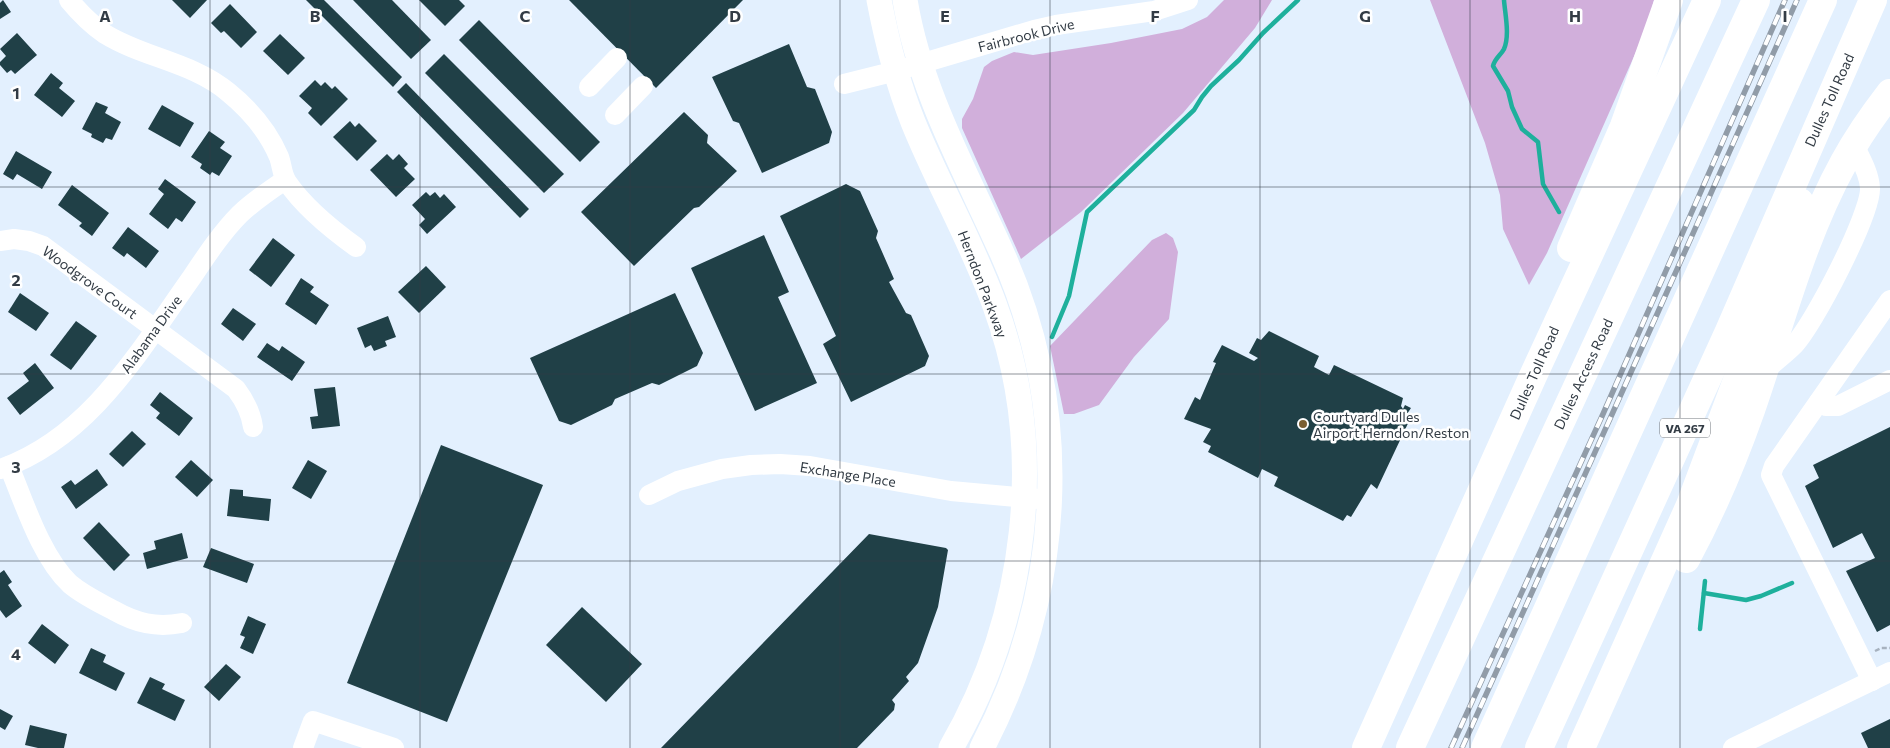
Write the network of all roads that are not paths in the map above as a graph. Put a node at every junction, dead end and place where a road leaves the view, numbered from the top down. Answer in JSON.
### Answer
{"nodes":[{"id":1,"x":69,"y":0,"type":"edge"},
{"id":2,"x":879,"y":0,"type":"edge"},
{"id":3,"x":905,"y":0,"type":"edge"},
{"id":4,"x":1188,"y":0,"type":"edge"},
{"id":5,"x":1669,"y":0,"type":"edge"},
{"id":6,"x":1707,"y":0,"type":"edge"},
{"id":7,"x":1756,"y":0,"type":"edge"},
{"id":8,"x":1823,"y":0,"type":"edge"},
{"id":9,"x":1873,"y":0,"type":"edge"},
{"id":10,"x":617,"y":58,"type":"dead end"},
{"id":11,"x":920,"y":64,"type":"junction"},
{"id":12,"x":896,"y":71,"type":"junction"},
{"id":13,"x":844,"y":84,"type":"dead end"},
{"id":14,"x":643,"y":86,"type":"dead end"},
{"id":15,"x":589,"y":87,"type":"dead end"},
{"id":16,"x":1890,"y":93,"type":"edge"},
{"id":17,"x":1826,"y":106,"type":"junction"},
{"id":18,"x":615,"y":115,"type":"dead end"},
{"id":19,"x":1854,"y":145,"type":"junction"},
{"id":20,"x":286,"y":180,"type":"junction"},
{"id":21,"x":0,"y":241,"type":"edge"},
{"id":22,"x":356,"y":247,"type":"dead end"},
{"id":23,"x":1890,"y":300,"type":"edge"},
{"id":24,"x":155,"y":329,"type":"junction"},
{"id":25,"x":1764,"y":371,"type":"junction"},
{"id":26,"x":1533,"y":376,"type":"junction"},
{"id":27,"x":1890,"y":380,"type":"edge"},
{"id":28,"x":1819,"y":402,"type":"junction"},
{"id":29,"x":253,"y":427,"type":"dead end"},
{"id":30,"x":4,"y":467,"type":"edge"},
{"id":31,"x":648,"y":495,"type":"dead end"},
{"id":32,"x":1024,"y":498,"type":"junction"},
{"id":33,"x":1051,"y":500,"type":"junction"},
{"id":34,"x":182,"y":623,"type":"dead end"},
{"id":35,"x":1881,"y":676,"type":"edge"},
{"id":36,"x":1604,"y":698,"type":"junction"},
{"id":37,"x":302,"y":748,"type":"edge"},
{"id":38,"x":394,"y":748,"type":"edge"},
{"id":39,"x":952,"y":748,"type":"edge"},
{"id":40,"x":982,"y":748,"type":"edge"},
{"id":41,"x":1366,"y":748,"type":"edge"},
{"id":42,"x":1410,"y":748,"type":"edge"},
{"id":43,"x":1485,"y":748,"type":"edge"},
{"id":44,"x":1539,"y":748,"type":"edge"},
{"id":45,"x":1582,"y":748,"type":"edge"},
{"id":46,"x":1733,"y":748,"type":"edge"}],
"edges":[{"from":1,"to":20,"type":"street"},
{"from":2,"to":12,"type":"main road","name":"Herndon Parkway"},
{"from":3,"to":11,"type":"main road","name":"Herndon Parkway"},
{"from":4,"to":11,"type":"street","name":"Fairbrook Drive"},
{"from":5,"to":26,"type":"highway"},
{"from":6,"to":26,"type":"highway","name":"Dulles Toll Road"},
{"from":7,"to":42,"type":"highway","name":"Dulles Access Road"},
{"from":8,"to":43,"type":"highway"},
{"from":9,"to":17,"type":"highway","name":"Dulles Toll Road","number":"VA 267"},
{"from":10,"to":15,"type":"street"},
{"from":11,"to":12,"type":"street","name":"Fairbrook Drive"},
{"from":11,"to":33,"type":"main road","name":"Herndon Parkway"},
{"from":12,"to":13,"type":"street","name":"Fairbrook Drive"},
{"from":12,"to":32,"type":"main road","name":"Herndon Parkway"},
{"from":14,"to":18,"type":"street"},
{"from":16,"to":19,"type":"highway"},
{"from":17,"to":36,"type":"highway"},
{"from":17,"to":44,"type":"highway","name":"Dulles Toll Road","number":"VA 267"},
{"from":19,"to":25,"type":"highway"},
{"from":19,"to":25,"type":"street"},
{"from":20,"to":22,"type":"street"},
{"from":20,"to":24,"type":"street","name":"Alabama Drive"},
{"from":21,"to":24,"type":"street","name":"Woodgrove Court"},
{"from":23,"to":28,"type":"street"},
{"from":24,"to":29,"type":"street","name":"Woodgrove Court"},
{"from":24,"to":30,"type":"street","name":"Alabama Drive"},
{"from":25,"to":36,"type":"highway"},
{"from":26,"to":41,"type":"highway","name":"Dulles Toll Road"},
{"from":27,"to":28,"type":"street"},
{"from":28,"to":35,"type":"street"},
{"from":30,"to":34,"type":"street"},
{"from":31,"to":32,"type":"street","name":"Exchange Place"},
{"from":32,"to":33,"type":"street","name":"Exchange Place"},
{"from":32,"to":39,"type":"main road","name":"Herndon Parkway"},
{"from":33,"to":40,"type":"main road","name":"Herndon Parkway"},
{"from":35,"to":46,"type":"street"},
{"from":36,"to":45,"type":"highway"},
{"from":37,"to":38,"type":"street"}]}
